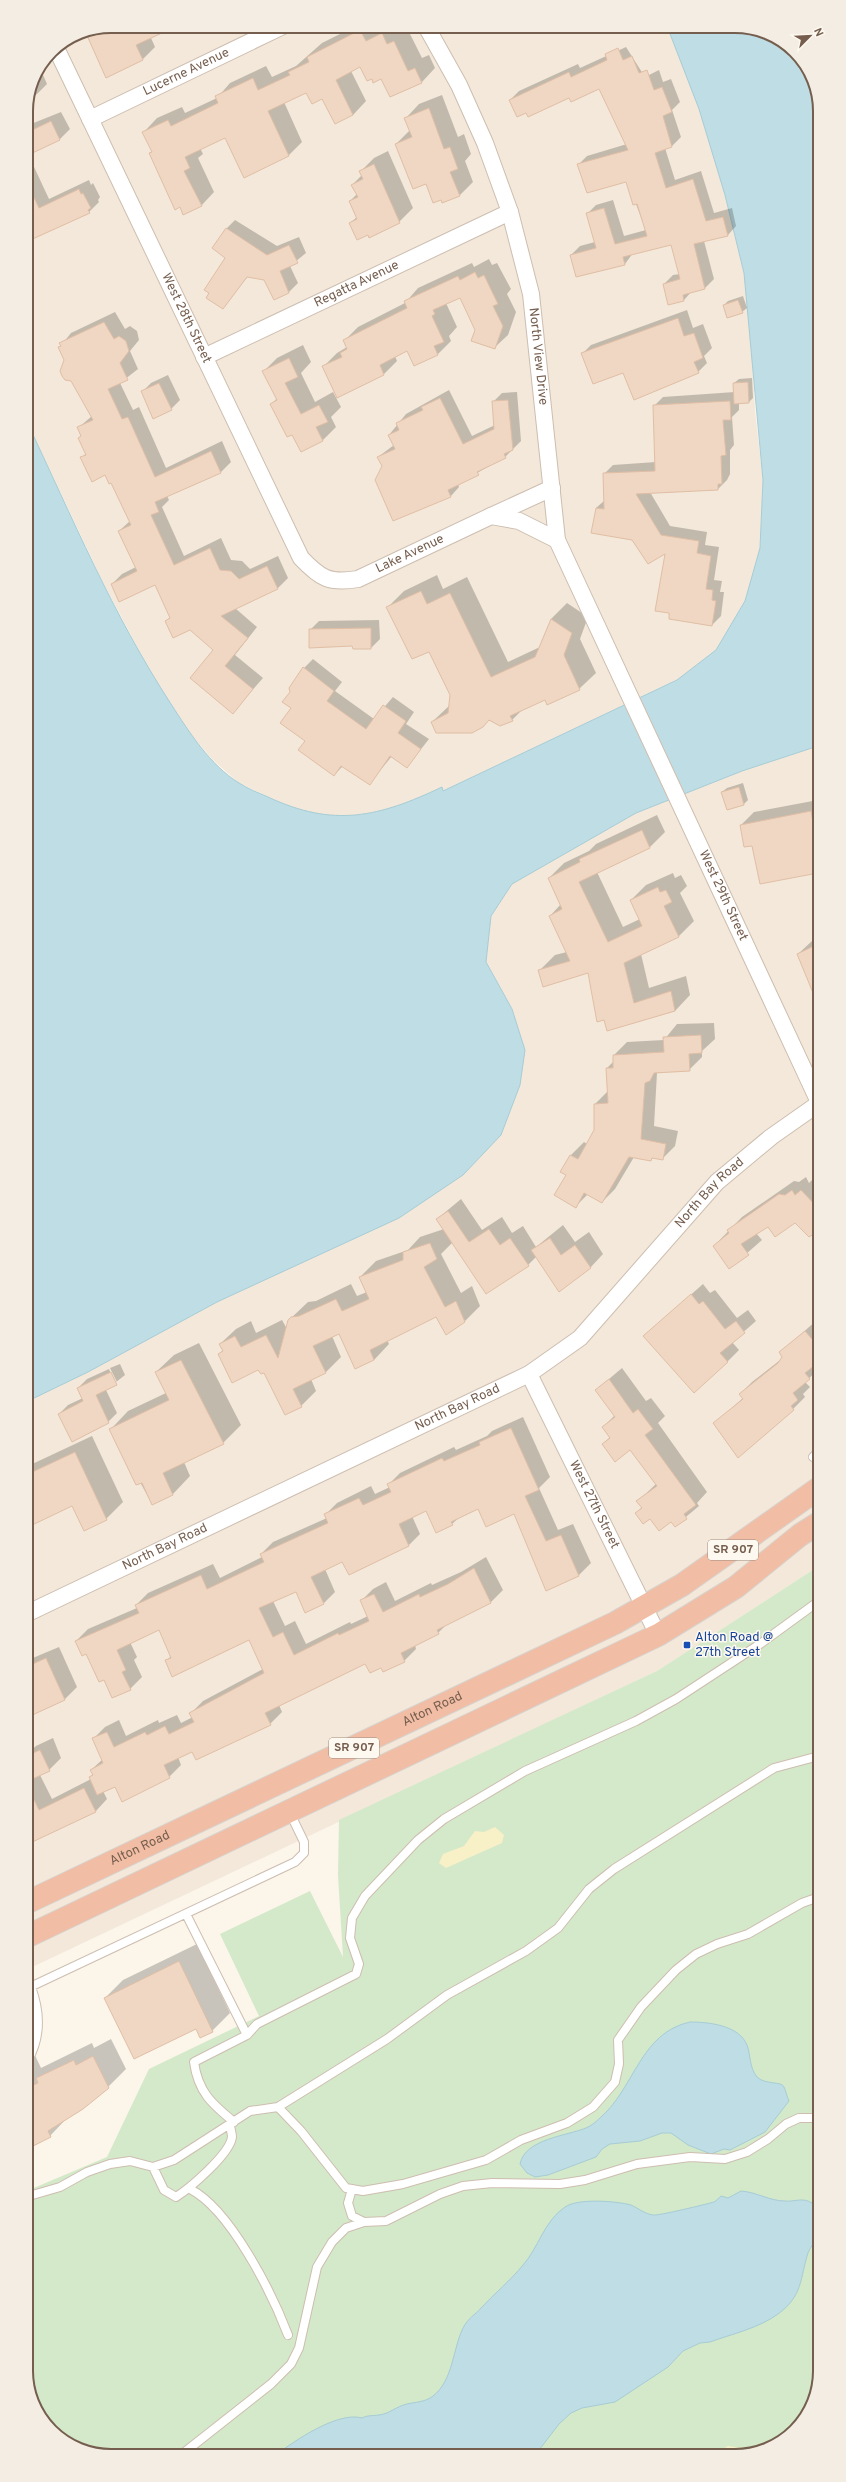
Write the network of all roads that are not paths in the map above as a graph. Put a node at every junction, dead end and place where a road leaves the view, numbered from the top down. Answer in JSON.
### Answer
{"nodes":[{"id":1,"x":268,"y":33,"type":"edge"},
{"id":2,"x":430,"y":33,"type":"edge"},
{"id":3,"x":59,"y":54,"type":"edge"},
{"id":4,"x":90,"y":119,"type":"junction"},
{"id":5,"x":510,"y":212,"type":"junction"},
{"id":6,"x":204,"y":357,"type":"junction"},
{"id":7,"x":552,"y":488,"type":"junction"},
{"id":8,"x":491,"y":516,"type":"junction"},
{"id":9,"x":557,"y":540,"type":"junction"},
{"id":10,"x":327,"y":580,"type":"joint"},
{"id":11,"x":626,"y":692,"type":"joint"},
{"id":12,"x":813,"y":1089,"type":"edge"},
{"id":13,"x":813,"y":1108,"type":"edge"},
{"id":14,"x":529,"y":1374,"type":"junction"},
{"id":15,"x":813,"y":1492,"type":"edge"},
{"id":16,"x":813,"y":1527,"type":"edge"},
{"id":17,"x":813,"y":1605,"type":"edge"},
{"id":18,"x":644,"y":1608,"type":"junction"},
{"id":19,"x":33,"y":1611,"type":"edge"},
{"id":20,"x":658,"y":1635,"type":"junction"},
{"id":21,"x":813,"y":1758,"type":"edge"},
{"id":22,"x":290,"y":1812,"type":"junction"},
{"id":23,"x":813,"y":1899,"type":"edge"},
{"id":24,"x":33,"y":1900,"type":"edge"},
{"id":25,"x":186,"y":1914,"type":"junction"},
{"id":26,"x":33,"y":1934,"type":"edge"},
{"id":27,"x":33,"y":1986,"type":"edge"},
{"id":28,"x":33,"y":1995,"type":"edge"},
{"id":29,"x":248,"y":2035,"type":"junction"},
{"id":30,"x":33,"y":2051,"type":"edge"},
{"id":31,"x":278,"y":2107,"type":"junction"},
{"id":32,"x":813,"y":2118,"type":"edge"},
{"id":33,"x":232,"y":2123,"type":"junction"},
{"id":34,"x":153,"y":2167,"type":"junction"},
{"id":35,"x":190,"y":2189,"type":"junction"},
{"id":36,"x":352,"y":2189,"type":"junction"},
{"id":37,"x":33,"y":2195,"type":"edge"},
{"id":38,"x":364,"y":2222,"type":"junction"},
{"id":39,"x":288,"y":2335,"type":"dead end"},
{"id":40,"x":190,"y":2449,"type":"edge"}],
"edges":[{"from":1,"to":4,"type":"street","name":"Lucerne Avenue"},
{"from":2,"to":5,"type":"street","name":"North View Drive"},
{"from":3,"to":4,"type":"street","name":"West 28th Street"},
{"from":4,"to":6,"type":"street","name":"West 28th Street"},
{"from":5,"to":6,"type":"street","name":"Regatta Avenue"},
{"from":5,"to":7,"type":"street","name":"North View Drive"},
{"from":6,"to":10,"type":"street","name":"West 28th Street"},
{"from":7,"to":8,"type":"street","name":"Lake Avenue"},
{"from":7,"to":9,"type":"street","name":"North View Drive"},
{"from":8,"to":9,"type":"street"},
{"from":8,"to":10,"type":"street","name":"Lake Avenue"},
{"from":9,"to":11,"type":"street","name":"North View Drive"},
{"from":11,"to":12,"type":"street","name":"West 29th Street"},
{"from":13,"to":14,"type":"street","name":"North Bay Road"},
{"from":14,"to":18,"type":"street","name":"West 27th Street"},
{"from":14,"to":19,"type":"street","name":"North Bay Road"},
{"from":15,"to":18,"type":"highway","name":"Alton Road","number":"SR 907"},
{"from":16,"to":20,"type":"highway","number":"SR 907"},
{"from":17,"to":29,"type":"lane"},
{"from":18,"to":20,"type":"street","name":"West 27th Street"},
{"from":18,"to":24,"type":"highway","name":"Alton Road","number":"SR 907"},
{"from":20,"to":22,"type":"highway","number":"SR 907"},
{"from":21,"to":31,"type":"lane"},
{"from":22,"to":25,"type":"lane"},
{"from":22,"to":26,"type":"highway","number":"SR 907"},
{"from":23,"to":36,"type":"lane"},
{"from":25,"to":27,"type":"lane"},
{"from":25,"to":29,"type":"lane"},
{"from":28,"to":30,"type":"lane"},
{"from":29,"to":33,"type":"lane"},
{"from":31,"to":33,"type":"lane"},
{"from":31,"to":36,"type":"lane"},
{"from":32,"to":38,"type":"lane"},
{"from":33,"to":34,"type":"lane"},
{"from":33,"to":35,"type":"lane"},
{"from":34,"to":35,"type":"lane"},
{"from":34,"to":37,"type":"lane"},
{"from":35,"to":39,"type":"lane"},
{"from":36,"to":38,"type":"lane"},
{"from":38,"to":40,"type":"lane"}]}
